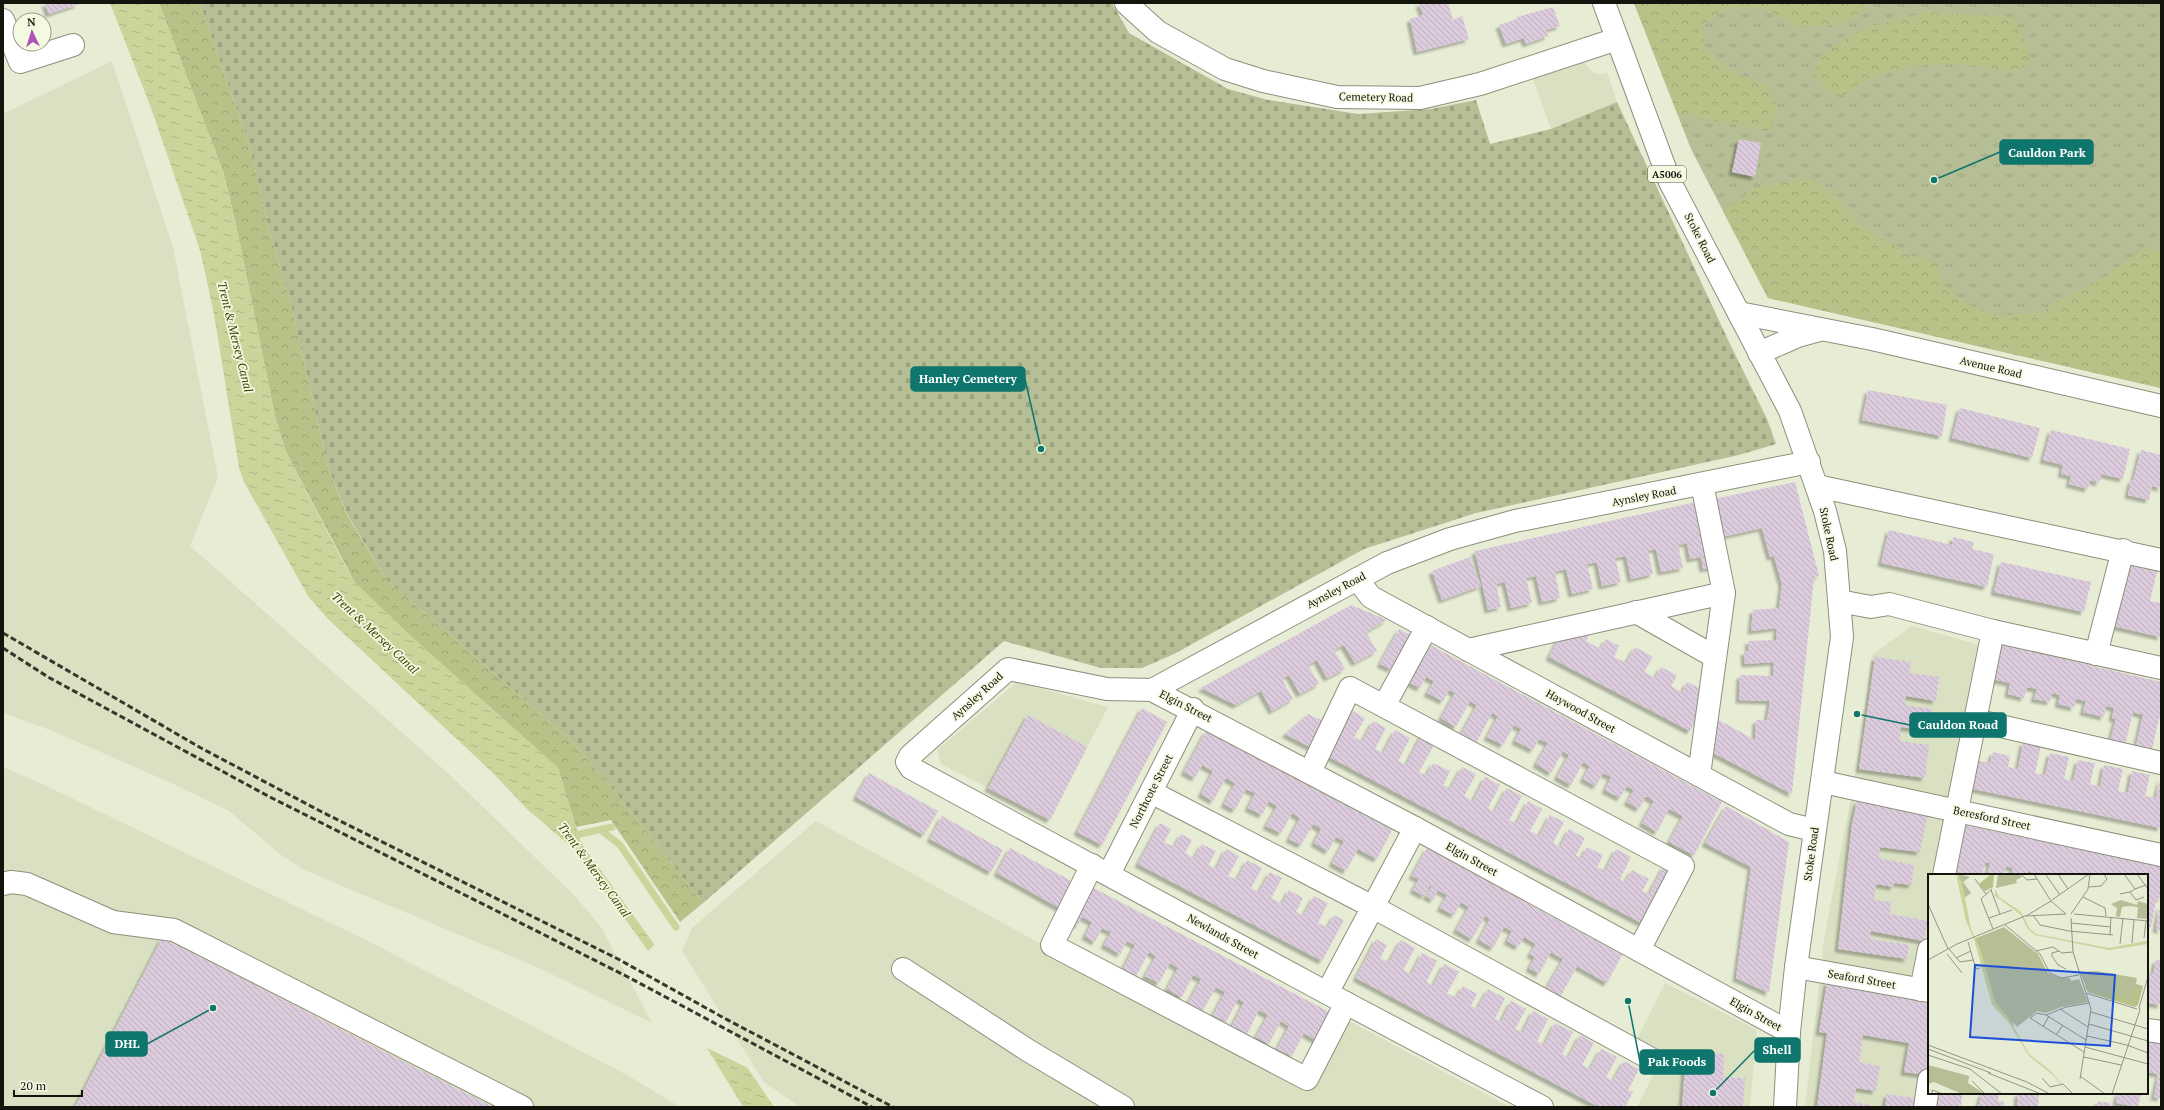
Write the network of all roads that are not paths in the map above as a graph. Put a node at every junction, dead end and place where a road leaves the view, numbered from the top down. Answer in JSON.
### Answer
{"nodes":[{"id":1,"x":1126,"y":3,"type":"edge"},
{"id":2,"x":1604,"y":3,"type":"edge"},
{"id":3,"x":3,"y":20,"type":"edge"},
{"id":4,"x":1617,"y":39,"type":"junction"},
{"id":5,"x":73,"y":45,"type":"dead end"},
{"id":6,"x":1739,"y":313,"type":"junction"},
{"id":7,"x":1820,"y":330,"type":"junction"},
{"id":8,"x":1759,"y":353,"type":"junction"},
{"id":9,"x":2161,"y":406,"type":"edge"},
{"id":10,"x":1809,"y":462,"type":"junction"},
{"id":11,"x":1702,"y":484,"type":"junction"},
{"id":12,"x":1817,"y":486,"type":"junction"},
{"id":13,"x":2123,"y":550,"type":"junction"},
{"id":14,"x":2161,"y":560,"type":"edge"},
{"id":15,"x":1357,"y":579,"type":"junction"},
{"id":16,"x":1724,"y":593,"type":"junction"},
{"id":17,"x":1839,"y":601,"type":"junction"},
{"id":18,"x":1636,"y":612,"type":"junction"},
{"id":19,"x":1427,"y":627,"type":"junction"},
{"id":20,"x":1993,"y":631,"type":"junction"},
{"id":21,"x":1468,"y":650,"type":"junction"},
{"id":22,"x":2096,"y":654,"type":"junction"},
{"id":23,"x":1715,"y":657,"type":"junction"},
{"id":24,"x":2161,"y":668,"type":"edge"},
{"id":25,"x":1152,"y":690,"type":"junction"},
{"id":26,"x":1384,"y":706,"type":"junction"},
{"id":27,"x":1192,"y":709,"type":"junction"},
{"id":28,"x":1974,"y":720,"type":"junction"},
{"id":29,"x":907,"y":762,"type":"joint"},
{"id":30,"x":2161,"y":762,"type":"edge"},
{"id":31,"x":1310,"y":772,"type":"junction"},
{"id":32,"x":1698,"y":775,"type":"junction"},
{"id":33,"x":1823,"y":782,"type":"junction"},
{"id":34,"x":1151,"y":792,"type":"junction"},
{"id":35,"x":1956,"y":811,"type":"junction"},
{"id":36,"x":1415,"y":828,"type":"junction"},
{"id":37,"x":1814,"y":830,"type":"junction"},
{"id":38,"x":2161,"y":855,"type":"edge"},
{"id":39,"x":1100,"y":869,"type":"junction"},
{"id":40,"x":1944,"y":874,"type":"edge"},
{"id":41,"x":3,"y":884,"type":"edge"},
{"id":42,"x":1373,"y":907,"type":"junction"},
{"id":43,"x":1642,"y":958,"type":"junction"},
{"id":44,"x":1928,"y":960,"type":"edge"},
{"id":45,"x":1796,"y":967,"type":"junction"},
{"id":46,"x":903,"y":969,"type":"dead end"},
{"id":47,"x":1925,"y":990,"type":"edge"},
{"id":48,"x":1327,"y":993,"type":"junction"},
{"id":49,"x":1346,"y":1003,"type":"junction"},
{"id":50,"x":2148,"y":1030,"type":"edge"},
{"id":51,"x":1789,"y":1032,"type":"junction"},
{"id":52,"x":2161,"y":1032,"type":"edge"},
{"id":53,"x":1653,"y":1060,"type":"dead end"},
{"id":54,"x":1928,"y":1087,"type":"edge"},
{"id":55,"x":1531,"y":1104,"type":"edge"},
{"id":56,"x":522,"y":1107,"type":"edge"},
{"id":57,"x":1123,"y":1107,"type":"edge"},
{"id":58,"x":1785,"y":1107,"type":"edge"},
{"id":59,"x":1925,"y":1107,"type":"edge"}],
"edges":[{"from":1,"to":4,"type":"street","name":"Cemetery Road"},
{"from":2,"to":4,"type":"street","name":"Stoke Road","number":"A5006"},
{"from":3,"to":5,"type":"street"},
{"from":4,"to":6,"type":"street","name":"Stoke Road","number":"A5006"},
{"from":6,"to":7,"type":"street","name":"Avenue Road"},
{"from":6,"to":8,"type":"street","name":"Stoke Road","number":"A5006"},
{"from":7,"to":8,"type":"street","name":"Avenue Road"},
{"from":7,"to":9,"type":"street","name":"Avenue Road"},
{"from":8,"to":10,"type":"street","name":"Stoke Road","number":"A5006"},
{"from":10,"to":11,"type":"street","name":"Aynsley Road"},
{"from":10,"to":12,"type":"street","name":"Stoke Road","number":"A5006"},
{"from":11,"to":15,"type":"street","name":"Aynsley Road"},
{"from":11,"to":16,"type":"street"},
{"from":12,"to":13,"type":"street"},
{"from":12,"to":17,"type":"street","name":"Stoke Road","number":"A5006"},
{"from":13,"to":14,"type":"street"},
{"from":13,"to":22,"type":"street"},
{"from":15,"to":19,"type":"street","name":"Haywood Street"},
{"from":15,"to":25,"type":"street","name":"Aynsley Road"},
{"from":16,"to":18,"type":"street"},
{"from":16,"to":23,"type":"street"},
{"from":17,"to":20,"type":"street"},
{"from":17,"to":33,"type":"street","name":"Stoke Road","number":"A5006"},
{"from":18,"to":21,"type":"street"},
{"from":18,"to":23,"type":"street"},
{"from":19,"to":21,"type":"street","name":"Haywood Street"},
{"from":19,"to":26,"type":"street"},
{"from":20,"to":22,"type":"street"},
{"from":20,"to":28,"type":"street"},
{"from":21,"to":32,"type":"street","name":"Haywood Street"},
{"from":22,"to":24,"type":"street"},
{"from":23,"to":32,"type":"street"},
{"from":25,"to":27,"type":"street","name":"Elgin Street"},
{"from":25,"to":29,"type":"street","name":"Aynsley Road"},
{"from":26,"to":31,"type":"street"},
{"from":26,"to":43,"type":"street"},
{"from":27,"to":31,"type":"street","name":"Elgin Street"},
{"from":27,"to":34,"type":"street","name":"Northcote Street"},
{"from":28,"to":30,"type":"street"},
{"from":28,"to":35,"type":"street"},
{"from":29,"to":39,"type":"street","name":"Newlands Street"},
{"from":31,"to":36,"type":"street","name":"Elgin Street"},
{"from":32,"to":37,"type":"street","name":"Haywood Street"},
{"from":33,"to":35,"type":"street","name":"Beresford Street"},
{"from":33,"to":37,"type":"street","name":"Stoke Road","number":"A5006"},
{"from":34,"to":39,"type":"street","name":"Northcote Street"},
{"from":34,"to":42,"type":"street"},
{"from":35,"to":38,"type":"street","name":"Beresford Street"},
{"from":35,"to":40,"type":"street"},
{"from":36,"to":42,"type":"street"},
{"from":36,"to":43,"type":"street","name":"Elgin Street"},
{"from":37,"to":45,"type":"street","name":"Stoke Road","number":"A5006"},
{"from":39,"to":48,"type":"street","name":"Newlands Street"},
{"from":39,"to":49,"type":"street","name":"Northcote Street"},
{"from":41,"to":56,"type":"street"},
{"from":42,"to":48,"type":"street"},
{"from":42,"to":53,"type":"street"},
{"from":43,"to":51,"type":"street","name":"Elgin Street"},
{"from":44,"to":47,"type":"street"},
{"from":45,"to":47,"type":"street","name":"Seaford Street"},
{"from":45,"to":51,"type":"street","name":"Stoke Road","number":"A5006"},
{"from":46,"to":57,"type":"street"},
{"from":48,"to":49,"type":"street","name":"Newlands Street"},
{"from":49,"to":55,"type":"street","name":"Newlands Street"},
{"from":50,"to":52,"type":"street"},
{"from":51,"to":58,"type":"street","name":"Stoke Road","number":"A5006"},
{"from":54,"to":59,"type":"street"}]}
